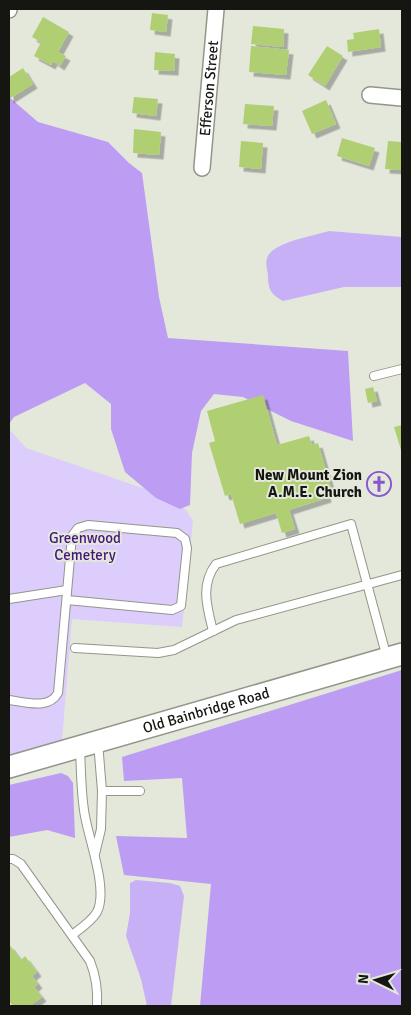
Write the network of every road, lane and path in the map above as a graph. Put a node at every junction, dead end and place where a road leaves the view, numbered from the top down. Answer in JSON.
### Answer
{"nodes":[{"id":1,"x":216,"y":9,"type":"edge"},
{"id":2,"x":370,"y":95,"type":"dead end"},
{"id":3,"x":402,"y":98,"type":"edge"},
{"id":4,"x":202,"y":168,"type":"dead end"},
{"id":5,"x":402,"y":369,"type":"edge"},
{"id":6,"x":374,"y":376,"type":"dead end"},
{"id":7,"x":402,"y":575,"type":"edge"},
{"id":8,"x":368,"y":585,"type":"junction"},
{"id":9,"x":68,"y":590,"type":"junction"},
{"id":10,"x":9,"y":599,"type":"edge"},
{"id":11,"x":67,"y":600,"type":"junction"},
{"id":12,"x":213,"y":631,"type":"junction"},
{"id":13,"x":75,"y":648,"type":"dead end"},
{"id":14,"x":395,"y":656,"type":"edge"},
{"id":15,"x":9,"y":700,"type":"edge"},
{"id":16,"x":89,"y":744,"type":"junction"},
{"id":17,"x":9,"y":767,"type":"edge"},
{"id":18,"x":102,"y":791,"type":"junction"},
{"id":19,"x":140,"y":791,"type":"dead end"},
{"id":20,"x":95,"y":854,"type":"junction"},
{"id":21,"x":9,"y":859,"type":"edge"},
{"id":22,"x":72,"y":935,"type":"junction"},
{"id":23,"x":97,"y":1006,"type":"edge"}],
"edges":[{"from":1,"to":4,"type":"street","name":"Efferson Street"},
{"from":2,"to":3,"type":"street"},
{"from":5,"to":6,"type":"lane"},
{"from":7,"to":8,"type":"lane"},
{"from":8,"to":12,"type":"lane"},
{"from":8,"to":12,"type":"lane"},
{"from":8,"to":14,"type":"lane"},
{"from":9,"to":10,"type":"lane"},
{"from":9,"to":11,"type":"lane"},
{"from":9,"to":11,"type":"lane"},
{"from":11,"to":15,"type":"lane"},
{"from":12,"to":13,"type":"lane"},
{"from":14,"to":16,"type":"main road","name":"Old Bainbridge Road"},
{"from":16,"to":17,"type":"main road","name":"Old Bainbridge Road"},
{"from":16,"to":18,"type":"lane"},
{"from":16,"to":20,"type":"lane"},
{"from":18,"to":19,"type":"lane"},
{"from":18,"to":20,"type":"lane"},
{"from":20,"to":22,"type":"lane"},
{"from":21,"to":22,"type":"lane"},
{"from":22,"to":23,"type":"lane"}]}
